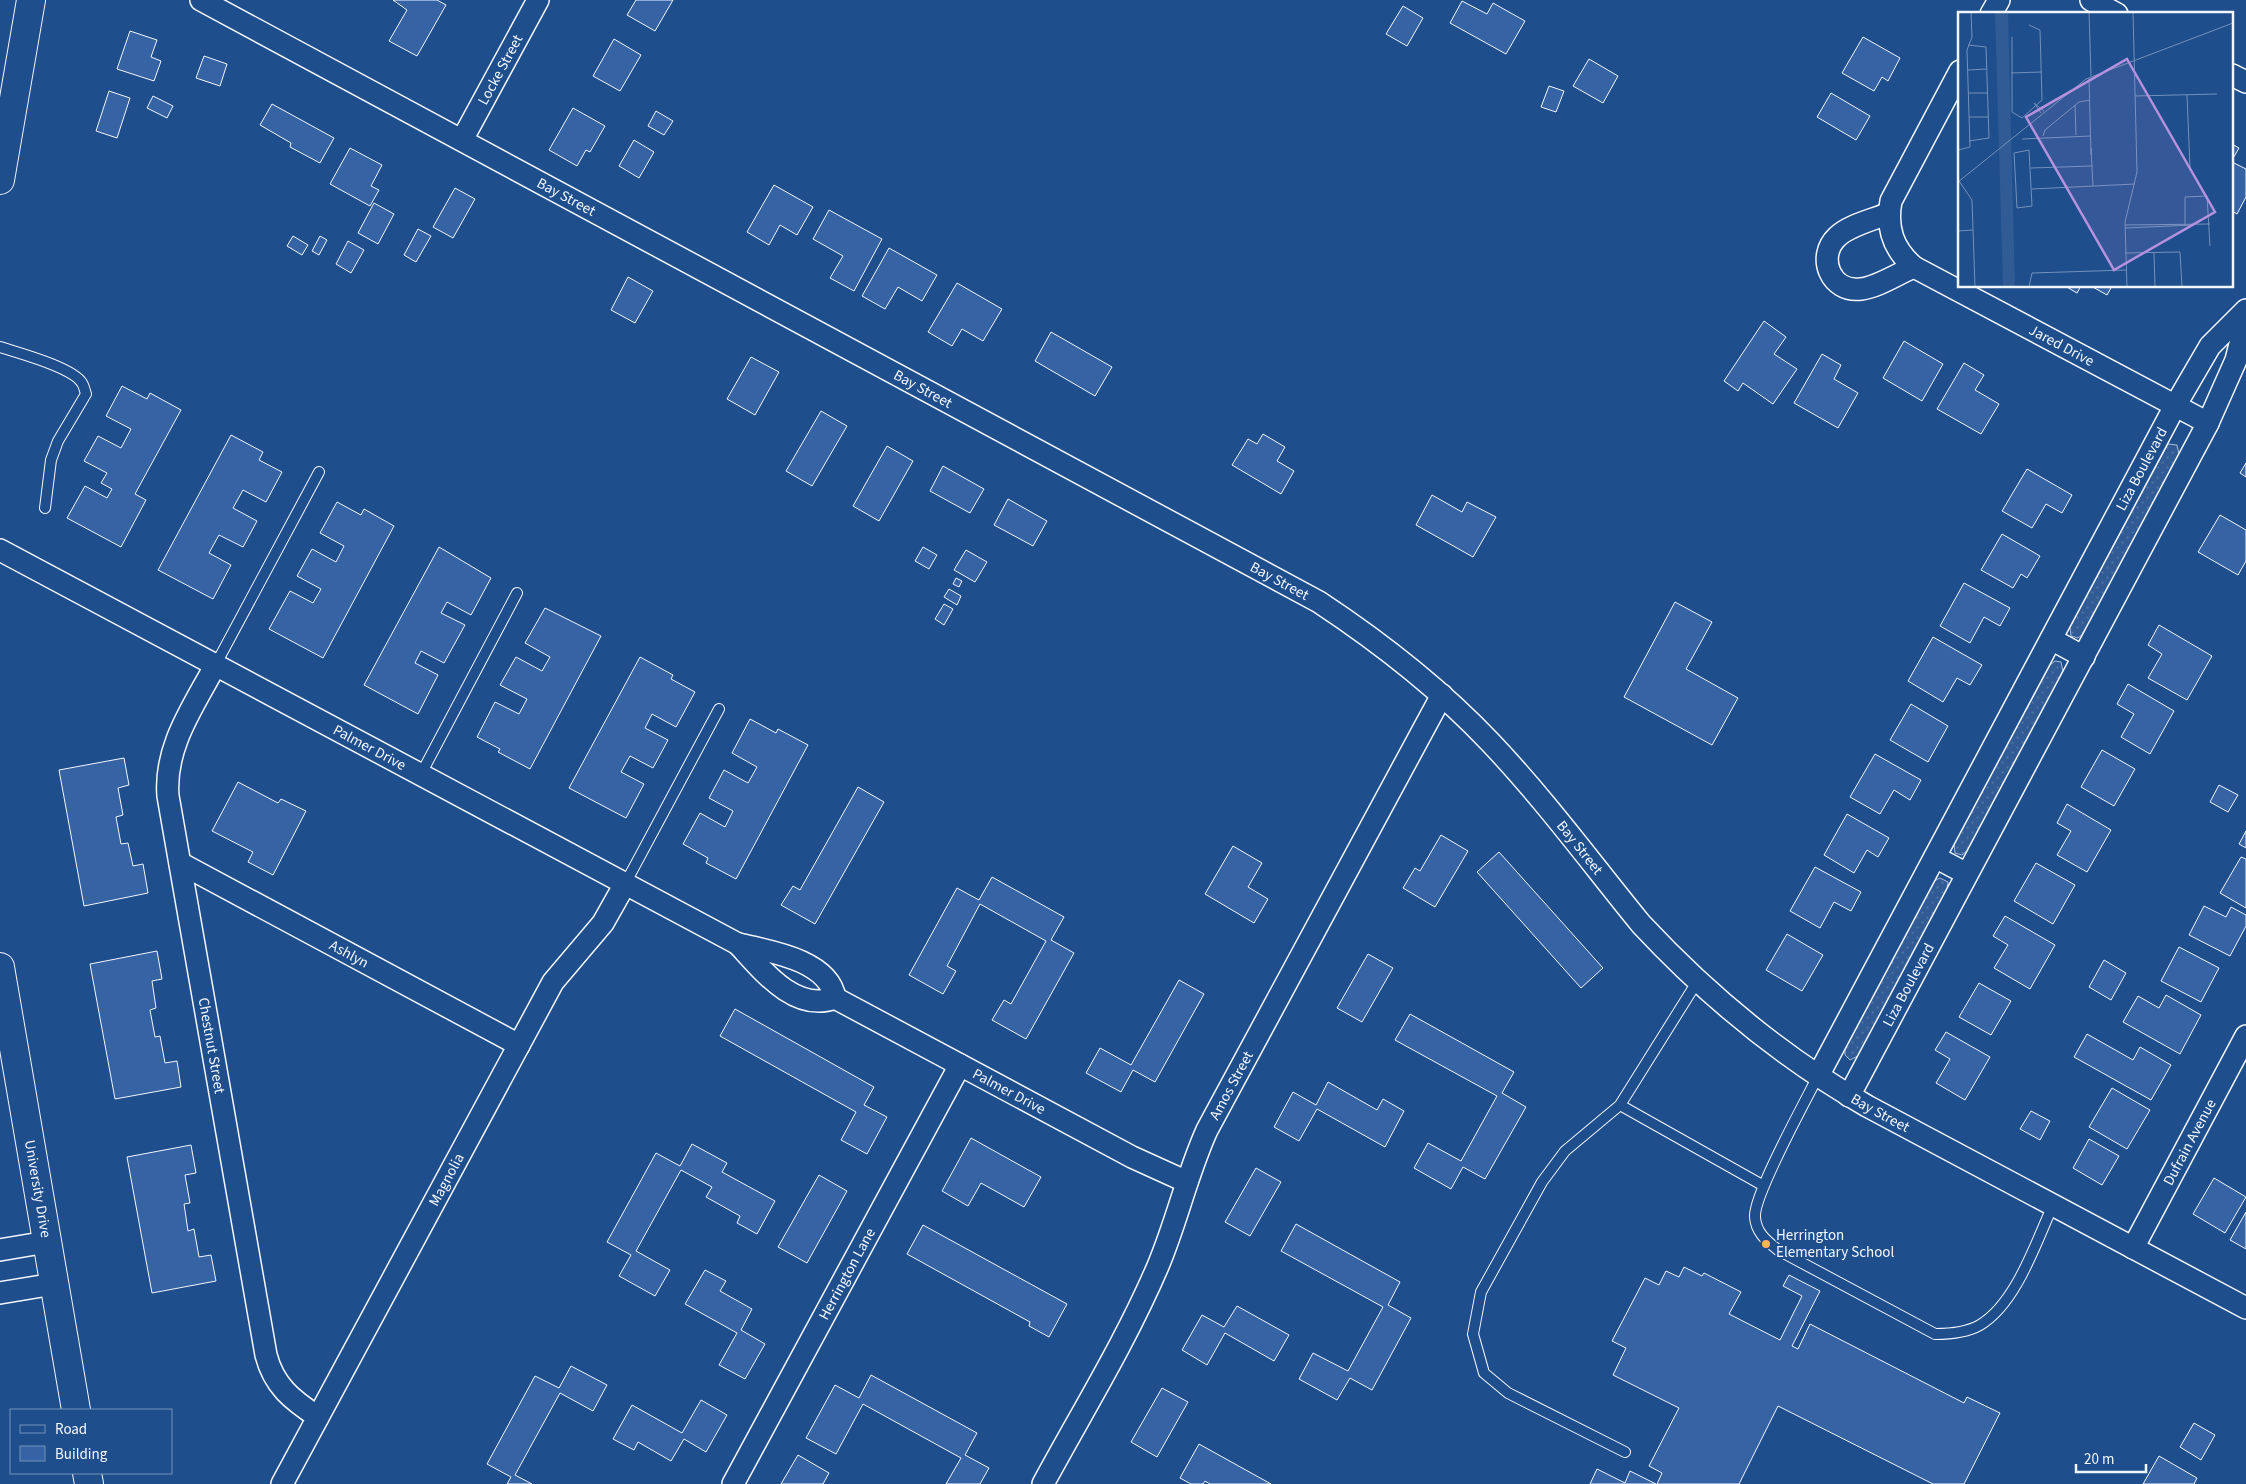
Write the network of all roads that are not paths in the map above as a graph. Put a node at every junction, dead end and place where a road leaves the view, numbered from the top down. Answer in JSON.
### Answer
{"nodes":[{"id":1,"x":31,"y":0,"type":"edge"},
{"id":2,"x":201,"y":0,"type":"edge"},
{"id":3,"x":538,"y":0,"type":"edge"},
{"id":4,"x":1999,"y":0,"type":"edge"},
{"id":5,"x":2091,"y":0,"type":"edge"},
{"id":6,"x":1992,"y":12,"type":"edge"},
{"id":7,"x":2113,"y":12,"type":"edge"},
{"id":8,"x":1958,"y":75,"type":"edge"},
{"id":9,"x":2234,"y":76,"type":"edge"},
{"id":10,"x":2246,"y":82,"type":"edge"},
{"id":11,"x":462,"y":140,"type":"junction"},
{"id":12,"x":0,"y":180,"type":"edge"},
{"id":13,"x":1889,"y":213,"type":"junction"},
{"id":14,"x":1914,"y":267,"type":"junction"},
{"id":15,"x":2246,"y":310,"type":"edge"},
{"id":16,"x":2246,"y":320,"type":"edge"},
{"id":17,"x":0,"y":348,"type":"edge"},
{"id":18,"x":2175,"y":406,"type":"junction"},
{"id":19,"x":2208,"y":424,"type":"junction"},
{"id":20,"x":319,"y":472,"type":"dead end"},
{"id":21,"x":45,"y":508,"type":"dead end"},
{"id":22,"x":0,"y":550,"type":"edge"},
{"id":23,"x":517,"y":593,"type":"dead end"},
{"id":24,"x":2051,"y":639,"type":"junction"},
{"id":25,"x":2084,"y":657,"type":"junction"},
{"id":26,"x":216,"y":664,"type":"junction"},
{"id":27,"x":1442,"y":695,"type":"junction"},
{"id":28,"x":719,"y":709,"type":"dead end"},
{"id":29,"x":421,"y":774,"type":"junction"},
{"id":30,"x":1934,"y":857,"type":"junction"},
{"id":31,"x":180,"y":863,"type":"junction"},
{"id":32,"x":1967,"y":874,"type":"junction"},
{"id":33,"x":625,"y":884,"type":"junction"},
{"id":34,"x":738,"y":944,"type":"junction"},
{"id":35,"x":0,"y":967,"type":"edge"},
{"id":36,"x":1697,"y":982,"type":"junction"},
{"id":37,"x":835,"y":998,"type":"junction"},
{"id":38,"x":2246,"y":1036,"type":"edge"},
{"id":39,"x":519,"y":1045,"type":"junction"},
{"id":40,"x":960,"y":1065,"type":"junction"},
{"id":41,"x":1818,"y":1076,"type":"junction"},
{"id":42,"x":1849,"y":1096,"type":"junction"},
{"id":43,"x":1620,"y":1105,"type":"junction"},
{"id":44,"x":1187,"y":1182,"type":"junction"},
{"id":45,"x":1764,"y":1186,"type":"junction"},
{"id":46,"x":2053,"y":1205,"type":"junction"},
{"id":47,"x":47,"y":1242,"type":"junction"},
{"id":48,"x":2133,"y":1248,"type":"junction"},
{"id":49,"x":0,"y":1250,"type":"edge"},
{"id":50,"x":54,"y":1284,"type":"junction"},
{"id":51,"x":0,"y":1292,"type":"edge"},
{"id":52,"x":2246,"y":1308,"type":"edge"},
{"id":53,"x":76,"y":1409,"type":"edge"},
{"id":54,"x":318,"y":1416,"type":"junction"},
{"id":55,"x":1625,"y":1452,"type":"dead end"},
{"id":56,"x":282,"y":1484,"type":"edge"},
{"id":57,"x":734,"y":1484,"type":"edge"},
{"id":58,"x":1044,"y":1484,"type":"edge"}],
"edges":[{"from":1,"to":12,"type":"main road"},
{"from":2,"to":11,"type":"street","name":"Bay Street"},
{"from":3,"to":11,"type":"street","name":"Locke Street"},
{"from":4,"to":6,"type":"street"},
{"from":5,"to":7,"type":"street"},
{"from":8,"to":13,"type":"street","name":"Jared Drive"},
{"from":9,"to":10,"type":"street"},
{"from":11,"to":27,"type":"street","name":"Bay Street"},
{"from":13,"to":14,"type":"street","name":"Jared Drive"},
{"from":13,"to":14,"type":"street"},
{"from":14,"to":18,"type":"street","name":"Jared Drive"},
{"from":15,"to":18,"type":"street","name":"Liza Boulevard"},
{"from":16,"to":19,"type":"street","name":"Liza Boulevard"},
{"from":17,"to":21,"type":"lane"},
{"from":18,"to":19,"type":"street","name":"Jared Drive"},
{"from":18,"to":24,"type":"street","name":"Liza Boulevard"},
{"from":19,"to":25,"type":"street","name":"Liza Boulevard"},
{"from":20,"to":26,"type":"lane"},
{"from":22,"to":26,"type":"street","name":"Palmer Drive"},
{"from":23,"to":29,"type":"lane"},
{"from":24,"to":25,"type":"street"},
{"from":24,"to":30,"type":"street","name":"Liza Boulevard"},
{"from":25,"to":32,"type":"street","name":"Liza Boulevard"},
{"from":26,"to":29,"type":"street","name":"Palmer Drive"},
{"from":26,"to":31,"type":"street","name":"Chestnut Street"},
{"from":27,"to":36,"type":"street","name":"Bay Street"},
{"from":27,"to":44,"type":"street","name":"Amos Street"},
{"from":28,"to":33,"type":"lane"},
{"from":29,"to":33,"type":"street","name":"Palmer Drive"},
{"from":30,"to":32,"type":"street"},
{"from":30,"to":41,"type":"street","name":"Liza Boulevard"},
{"from":31,"to":39,"type":"street","name":"Ashlyn"},
{"from":31,"to":54,"type":"street","name":"Chestnut Street"},
{"from":32,"to":42,"type":"street","name":"Liza Boulevard"},
{"from":33,"to":34,"type":"street","name":"Palmer Drive"},
{"from":33,"to":39,"type":"street","name":"Magnolia"},
{"from":34,"to":37,"type":"street","name":"Palmer Drive"},
{"from":34,"to":37,"type":"street","name":"Palmer Drive"},
{"from":35,"to":47,"type":"main road","name":"University Drive"},
{"from":36,"to":41,"type":"street","name":"Bay Street"},
{"from":36,"to":43,"type":"lane"},
{"from":37,"to":40,"type":"street","name":"Palmer Drive"},
{"from":38,"to":48,"type":"street","name":"Dufrain Avenue"},
{"from":39,"to":54,"type":"street","name":"Magnolia"},
{"from":40,"to":44,"type":"street","name":"Palmer Drive"},
{"from":40,"to":57,"type":"street","name":"Herrington Lane"},
{"from":41,"to":42,"type":"street","name":"Bay Street"},
{"from":41,"to":45,"type":"lane"},
{"from":42,"to":46,"type":"street","name":"Bay Street"},
{"from":43,"to":45,"type":"lane"},
{"from":43,"to":55,"type":"lane"},
{"from":44,"to":58,"type":"street","name":"Amos Street"},
{"from":45,"to":46,"type":"lane"},
{"from":46,"to":48,"type":"street","name":"Bay Street"},
{"from":47,"to":49,"type":"street"},
{"from":47,"to":50,"type":"main road","name":"University Drive"},
{"from":48,"to":52,"type":"street","name":"Bay Street"},
{"from":50,"to":51,"type":"street"},
{"from":50,"to":53,"type":"main road","name":"University Drive"},
{"from":54,"to":56,"type":"street","name":"Magnolia"}]}
